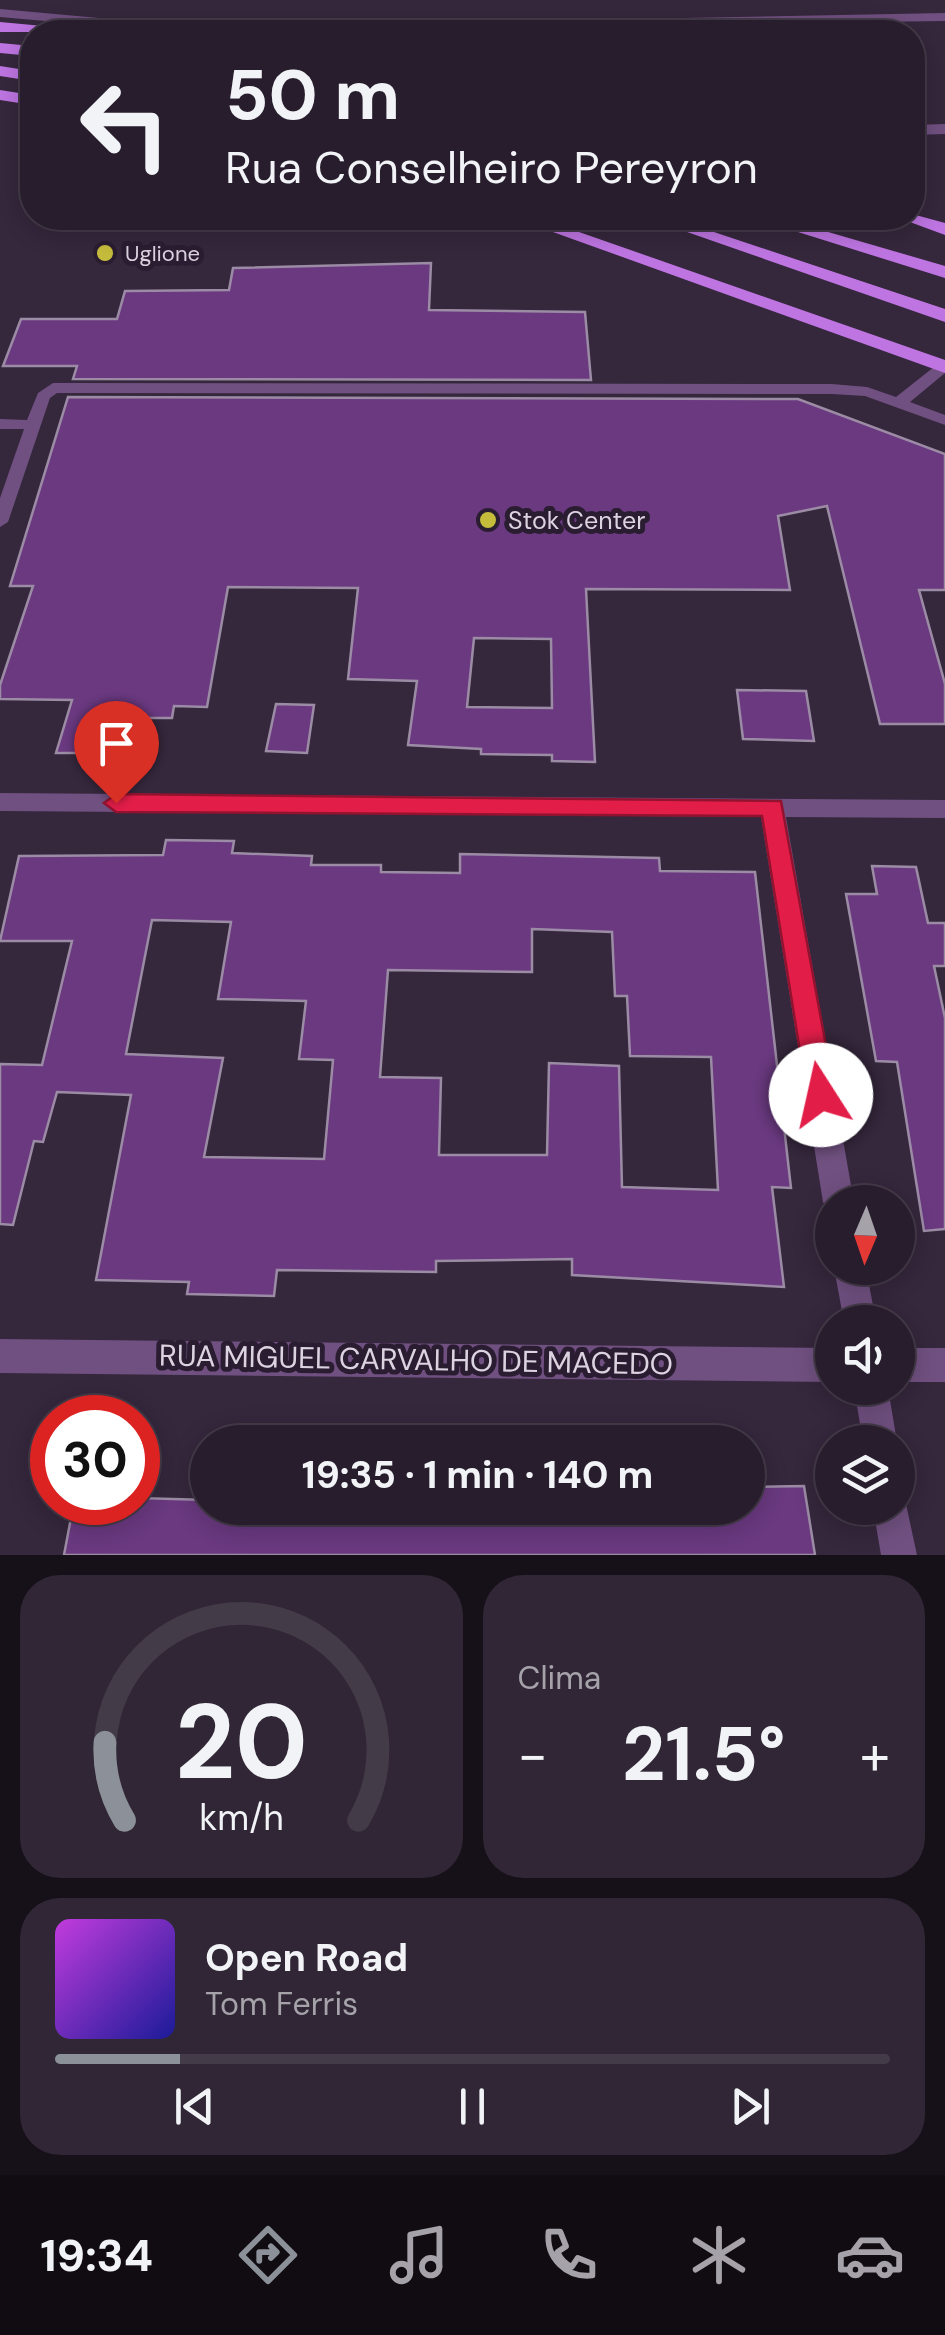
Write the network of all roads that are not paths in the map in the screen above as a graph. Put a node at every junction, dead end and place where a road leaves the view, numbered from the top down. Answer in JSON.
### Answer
{"nodes":[{"id":1,"x":0,"y":13,"type":"edge"},
{"id":2,"x":945,"y":17,"type":"edge"},
{"id":3,"x":77,"y":20,"type":"edge"},
{"id":4,"x":854,"y":20,"type":"edge"},
{"id":5,"x":556,"y":230,"type":"edge"},
{"id":6,"x":691,"y":230,"type":"edge"},
{"id":7,"x":803,"y":230,"type":"edge"},
{"id":8,"x":945,"y":272,"type":"edge"},
{"id":9,"x":945,"y":316,"type":"edge"},
{"id":10,"x":944,"y":367,"type":"edge"},
{"id":11,"x":900,"y":403,"type":"junction"},
{"id":12,"x":945,"y":420,"type":"edge"},
{"id":13,"x":0,"y":424,"type":"edge"},
{"id":14,"x":33,"y":424,"type":"junction"},
{"id":15,"x":6,"y":486,"type":"edge"},
{"id":16,"x":0,"y":522,"type":"edge"},
{"id":17,"x":0,"y":802,"type":"edge"},
{"id":18,"x":772,"y":808,"type":"junction"},
{"id":19,"x":945,"y":809,"type":"edge"},
{"id":20,"x":836,"y":1185,"type":"edge"},
{"id":21,"x":0,"y":1356,"type":"edge"},
{"id":22,"x":815,"y":1365,"type":"edge"},
{"id":23,"x":915,"y":1365,"type":"edge"},
{"id":24,"x":945,"y":1365,"type":"edge"},
{"id":25,"x":894,"y":1525,"type":"edge"},
{"id":26,"x":899,"y":1555,"type":"edge"}],
"edges":[{"from":1,"to":3,"type":"street"},
{"from":2,"to":4,"type":"street"},
{"from":5,"to":10,"type":"highway"},
{"from":6,"to":9,"type":"highway"},
{"from":7,"to":8,"type":"highway"},
{"from":10,"to":11,"type":"lane"},
{"from":11,"to":12,"type":"lane"},
{"from":11,"to":14,"type":"lane"},
{"from":13,"to":14,"type":"lane"},
{"from":14,"to":15,"type":"lane"},
{"from":15,"to":16,"type":"lane"},
{"from":17,"to":18,"type":"street"},
{"from":18,"to":19,"type":"street"},
{"from":18,"to":20,"type":"street"},
{"from":21,"to":22,"type":"street","name":"RUA MIGUEL CARVALHO DE MACEDO"},
{"from":23,"to":24,"type":"street"},
{"from":25,"to":26,"type":"street"}]}
